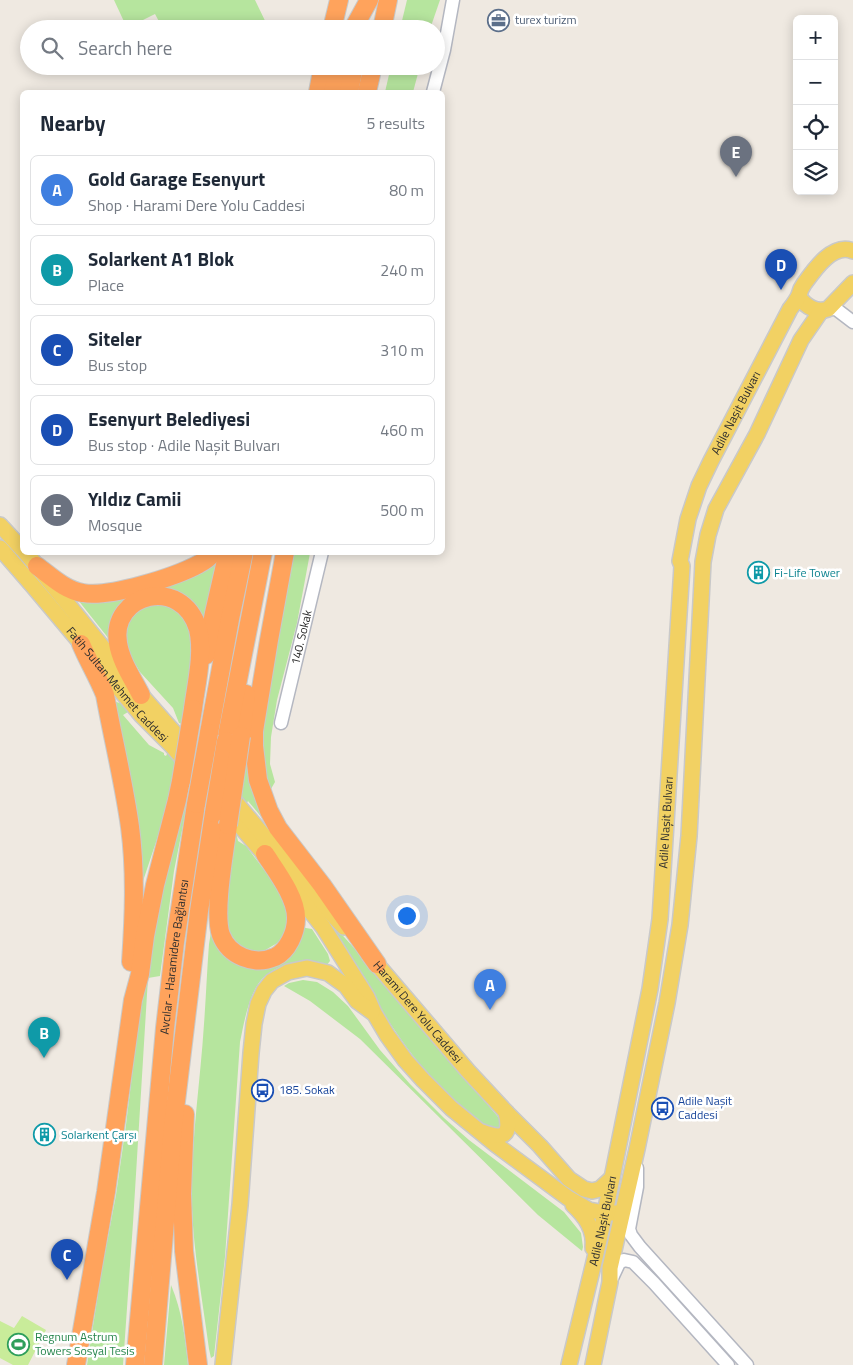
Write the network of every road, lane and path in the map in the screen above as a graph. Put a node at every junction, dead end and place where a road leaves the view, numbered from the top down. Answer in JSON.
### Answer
{"nodes":[{"id":1,"x":339,"y":0,"type":"edge"},
{"id":2,"x":369,"y":0,"type":"edge"},
{"id":3,"x":388,"y":0,"type":"edge"},
{"id":4,"x":453,"y":0,"type":"edge"},
{"id":5,"x":334,"y":20,"type":"edge"},
{"id":6,"x":358,"y":20,"type":"edge"},
{"id":7,"x":364,"y":20,"type":"edge"},
{"id":8,"x":384,"y":20,"type":"edge"},
{"id":9,"x":445,"y":44,"type":"edge"},
{"id":10,"x":321,"y":75,"type":"edge"},
{"id":11,"x":338,"y":75,"type":"edge"},
{"id":12,"x":352,"y":75,"type":"edge"},
{"id":13,"x":371,"y":75,"type":"edge"},
{"id":14,"x":438,"y":75,"type":"edge"},
{"id":15,"x":318,"y":90,"type":"edge"},
{"id":16,"x":334,"y":90,"type":"edge"},
{"id":17,"x":349,"y":90,"type":"edge"},
{"id":18,"x":368,"y":90,"type":"edge"},
{"id":19,"x":434,"y":90,"type":"edge"},
{"id":20,"x":851,"y":248,"type":"edge"},
{"id":21,"x":853,"y":283,"type":"edge"},
{"id":22,"x":799,"y":297,"type":"junction"},
{"id":23,"x":825,"y":310,"type":"junction"},
{"id":24,"x":853,"y":322,"type":"edge"},
{"id":25,"x":0,"y":525,"type":"edge"},
{"id":26,"x":20,"y":547,"type":"edge"},
{"id":27,"x":0,"y":548,"type":"edge"},
{"id":28,"x":28,"y":555,"type":"edge"},
{"id":29,"x":212,"y":555,"type":"edge"},
{"id":30,"x":227,"y":555,"type":"edge"},
{"id":31,"x":243,"y":555,"type":"edge"},
{"id":32,"x":261,"y":555,"type":"edge"},
{"id":33,"x":284,"y":555,"type":"edge"},
{"id":34,"x":321,"y":555,"type":"edge"},
{"id":35,"x":37,"y":566,"type":"junction"},
{"id":36,"x":81,"y":644,"type":"junction"},
{"id":37,"x":141,"y":695,"type":"junction"},
{"id":38,"x":193,"y":709,"type":"junction"},
{"id":39,"x":281,"y":723,"type":"dead end"},
{"id":40,"x":234,"y":739,"type":"junction"},
{"id":41,"x":238,"y":804,"type":"joint"},
{"id":42,"x":231,"y":822,"type":"junction"},
{"id":43,"x":265,"y":854,"type":"junction"},
{"id":44,"x":377,"y":964,"type":"junction"},
{"id":45,"x":133,"y":1000,"type":"junction"},
{"id":46,"x":374,"y":1013,"type":"junction"},
{"id":47,"x":182,"y":1054,"type":"junction"},
{"id":48,"x":506,"y":1112,"type":"junction"},
{"id":49,"x":481,"y":1132,"type":"junction"},
{"id":50,"x":637,"y":1149,"type":"junction"},
{"id":51,"x":612,"y":1178,"type":"junction"},
{"id":52,"x":564,"y":1195,"type":"junction"},
{"id":53,"x":624,"y":1206,"type":"junction"},
{"id":54,"x":605,"y":1213,"type":"junction"},
{"id":55,"x":591,"y":1277,"type":"junction"},
{"id":56,"x":610,"y":1282,"type":"junction"},
{"id":57,"x":79,"y":1344,"type":"junction"},
{"id":58,"x":69,"y":1365,"type":"edge"},
{"id":59,"x":76,"y":1365,"type":"edge"},
{"id":60,"x":135,"y":1365,"type":"edge"},
{"id":61,"x":153,"y":1365,"type":"edge"},
{"id":62,"x":198,"y":1365,"type":"edge"},
{"id":63,"x":223,"y":1365,"type":"edge"},
{"id":64,"x":569,"y":1365,"type":"edge"},
{"id":65,"x":594,"y":1365,"type":"edge"},
{"id":66,"x":728,"y":1365,"type":"edge"},
{"id":67,"x":747,"y":1365,"type":"edge"}],
"edges":[{"from":1,"to":5,"type":"highway"},
{"from":2,"to":6,"type":"highway"},
{"from":2,"to":7,"type":"highway"},
{"from":3,"to":8,"type":"highway"},
{"from":4,"to":9,"type":"street"},
{"from":10,"to":15,"type":"highway"},
{"from":11,"to":16,"type":"highway"},
{"from":12,"to":17,"type":"highway"},
{"from":13,"to":18,"type":"highway"},
{"from":14,"to":19,"type":"street"},
{"from":20,"to":22,"type":"main road","name":"Adile Naşit Bulvarı"},
{"from":21,"to":23,"type":"main road","name":"Adile Naşit Bulvarı"},
{"from":22,"to":23,"type":"main road"},
{"from":22,"to":51,"type":"main road","name":"Adile Naşit Bulvarı"},
{"from":23,"to":24,"type":"street"},
{"from":23,"to":50,"type":"main road","name":"Adile Naşit Bulvarı"},
{"from":25,"to":26,"type":"main road"},
{"from":27,"to":36,"type":"main road","name":"Fatih Sultan Mehmet Caddesi"},
{"from":28,"to":35,"type":"main road","name":"Fatih Sultan Mehmet Caddesi"},
{"from":29,"to":35,"type":"highway"},
{"from":30,"to":38,"type":"highway"},
{"from":31,"to":60,"type":"highway","name":"Avcılar - Haramidere Bağlantısı","bridge":true},
{"from":32,"to":40,"type":"highway","name":"Avcılar - Haramidere Bağlantısı"},
{"from":33,"to":44,"type":"highway"},
{"from":34,"to":39,"type":"street","name":"140. Sokak"},
{"from":35,"to":37,"type":"main road","name":"Fatih Sultan Mehmet Caddesi"},
{"from":36,"to":42,"type":"main road","name":"Fatih Sultan Mehmet Caddesi"},
{"from":36,"to":45,"type":"highway"},
{"from":37,"to":38,"type":"highway"},
{"from":37,"to":41,"type":"main road","name":"Fatih Sultan Mehmet Caddesi"},
{"from":38,"to":45,"type":"highway","bridge":true},
{"from":40,"to":42,"type":"highway","bridge":true},
{"from":40,"to":47,"type":"highway","name":"Avcılar - Haramidere Bağlantısı","bridge":true},
{"from":41,"to":44,"type":"main road","name":"Harami Dere Yolu Caddesi"},
{"from":42,"to":43,"type":"main road"},
{"from":42,"to":43,"type":"highway"},
{"from":43,"to":46,"type":"main road"},
{"from":44,"to":48,"type":"main road","name":"Harami Dere Yolu Caddesi"},
{"from":45,"to":57,"type":"highway"},
{"from":46,"to":49,"type":"main road"},
{"from":46,"to":63,"type":"main road"},
{"from":47,"to":61,"type":"highway","name":"Avcılar - Haramidere Bağlantısı"},
{"from":47,"to":62,"type":"highway"},
{"from":48,"to":49,"type":"main road"},
{"from":48,"to":51,"type":"main road","name":"Harami Dere Yolu Caddesi"},
{"from":49,"to":52,"type":"main road"},
{"from":50,"to":53,"type":"main road","name":"Adile Naşit Bulvarı"},
{"from":50,"to":67,"type":"street"},
{"from":51,"to":54,"type":"main road","name":"Adile Naşit Bulvarı"},
{"from":52,"to":54,"type":"main road"},
{"from":52,"to":55,"type":"main road"},
{"from":53,"to":54,"type":"main road"},
{"from":53,"to":56,"type":"main road","name":"Adile Naşit Bulvarı"},
{"from":54,"to":55,"type":"main road","name":"Adile Naşit Bulvarı"},
{"from":55,"to":64,"type":"main road","name":"Adile Naşit Bulvarı"},
{"from":56,"to":65,"type":"main road","name":"Adile Naşit Bulvarı"},
{"from":56,"to":66,"type":"street"},
{"from":57,"to":58,"type":"main road"},
{"from":57,"to":59,"type":"highway"}]}
